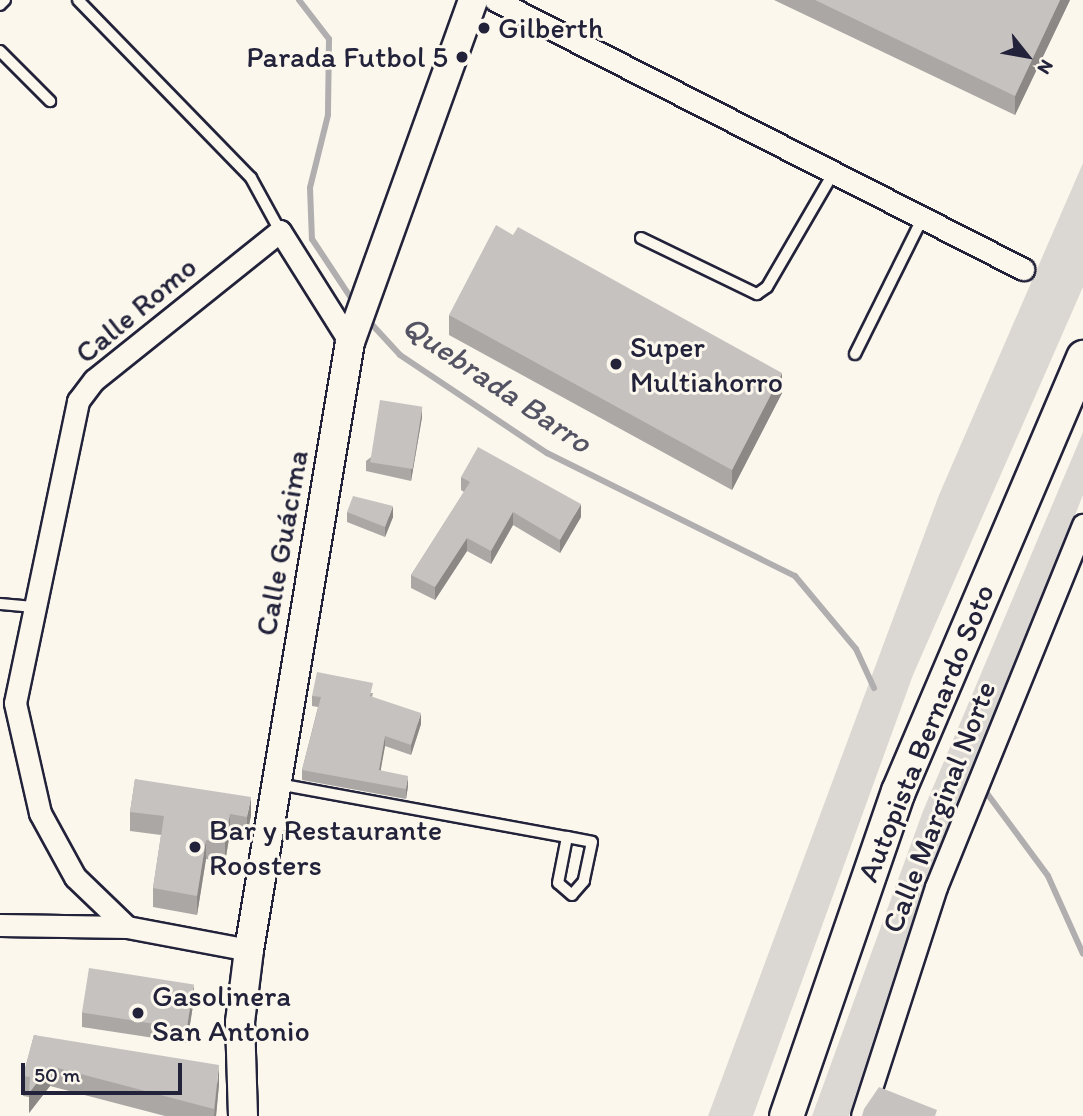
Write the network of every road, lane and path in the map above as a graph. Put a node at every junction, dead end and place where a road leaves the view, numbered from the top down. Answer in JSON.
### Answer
{"nodes":[{"id":1,"x":5,"y":0,"type":"edge"},
{"id":2,"x":78,"y":0,"type":"edge"},
{"id":3,"x":473,"y":0,"type":"edge"},
{"id":4,"x":495,"y":0,"type":"edge"},
{"id":5,"x":0,"y":5,"type":"edge"},
{"id":6,"x":0,"y":51,"type":"edge"},
{"id":7,"x":50,"y":101,"type":"dead end"},
{"id":8,"x":834,"y":172,"type":"junction"},
{"id":9,"x":923,"y":217,"type":"junction"},
{"id":10,"x":280,"y":231,"type":"junction"},
{"id":11,"x":641,"y":238,"type":"dead end"},
{"id":12,"x":1023,"y":269,"type":"dead end"},
{"id":13,"x":352,"y":334,"type":"junction"},
{"id":14,"x":855,"y":354,"type":"dead end"},
{"id":15,"x":1083,"y":357,"type":"edge"},
{"id":16,"x":1083,"y":524,"type":"edge"},
{"id":17,"x":0,"y":604,"type":"edge"},
{"id":18,"x":34,"y":607,"type":"junction"},
{"id":19,"x":275,"y":784,"type":"junction"},
{"id":20,"x":567,"y":837,"type":"junction"},
{"id":21,"x":0,"y":925,"type":"edge"},
{"id":22,"x":127,"y":927,"type":"junction"},
{"id":23,"x":249,"y":950,"type":"junction"},
{"id":24,"x":243,"y":1116,"type":"edge"},
{"id":25,"x":786,"y":1116,"type":"edge"},
{"id":26,"x":862,"y":1116,"type":"edge"}],
"edges":[{"from":1,"to":5,"type":"lane"},
{"from":2,"to":10,"type":"lane"},
{"from":3,"to":13,"type":"main road","name":"Calle Guácima"},
{"from":4,"to":8,"type":"street"},
{"from":6,"to":7,"type":"lane"},
{"from":8,"to":9,"type":"street"},
{"from":8,"to":11,"type":"lane"},
{"from":9,"to":12,"type":"street"},
{"from":9,"to":14,"type":"lane"},
{"from":10,"to":13,"type":"street"},
{"from":10,"to":18,"type":"street","name":"Calle Romo"},
{"from":13,"to":19,"type":"main road","name":"Calle Guácima"},
{"from":15,"to":25,"type":"highway","name":"Autopista Bernardo Soto"},
{"from":16,"to":26,"type":"street","name":"Calle Marginal Norte"},
{"from":17,"to":18,"type":"lane"},
{"from":18,"to":22,"type":"street","name":"Calle Romo"},
{"from":19,"to":20,"type":"lane"},
{"from":19,"to":23,"type":"main road","name":"Calle Guácima"},
{"from":20,"to":20,"type":"lane"},
{"from":21,"to":22,"type":"street"},
{"from":22,"to":23,"type":"street"},
{"from":23,"to":24,"type":"main road","name":"Calle Guácima"}]}
